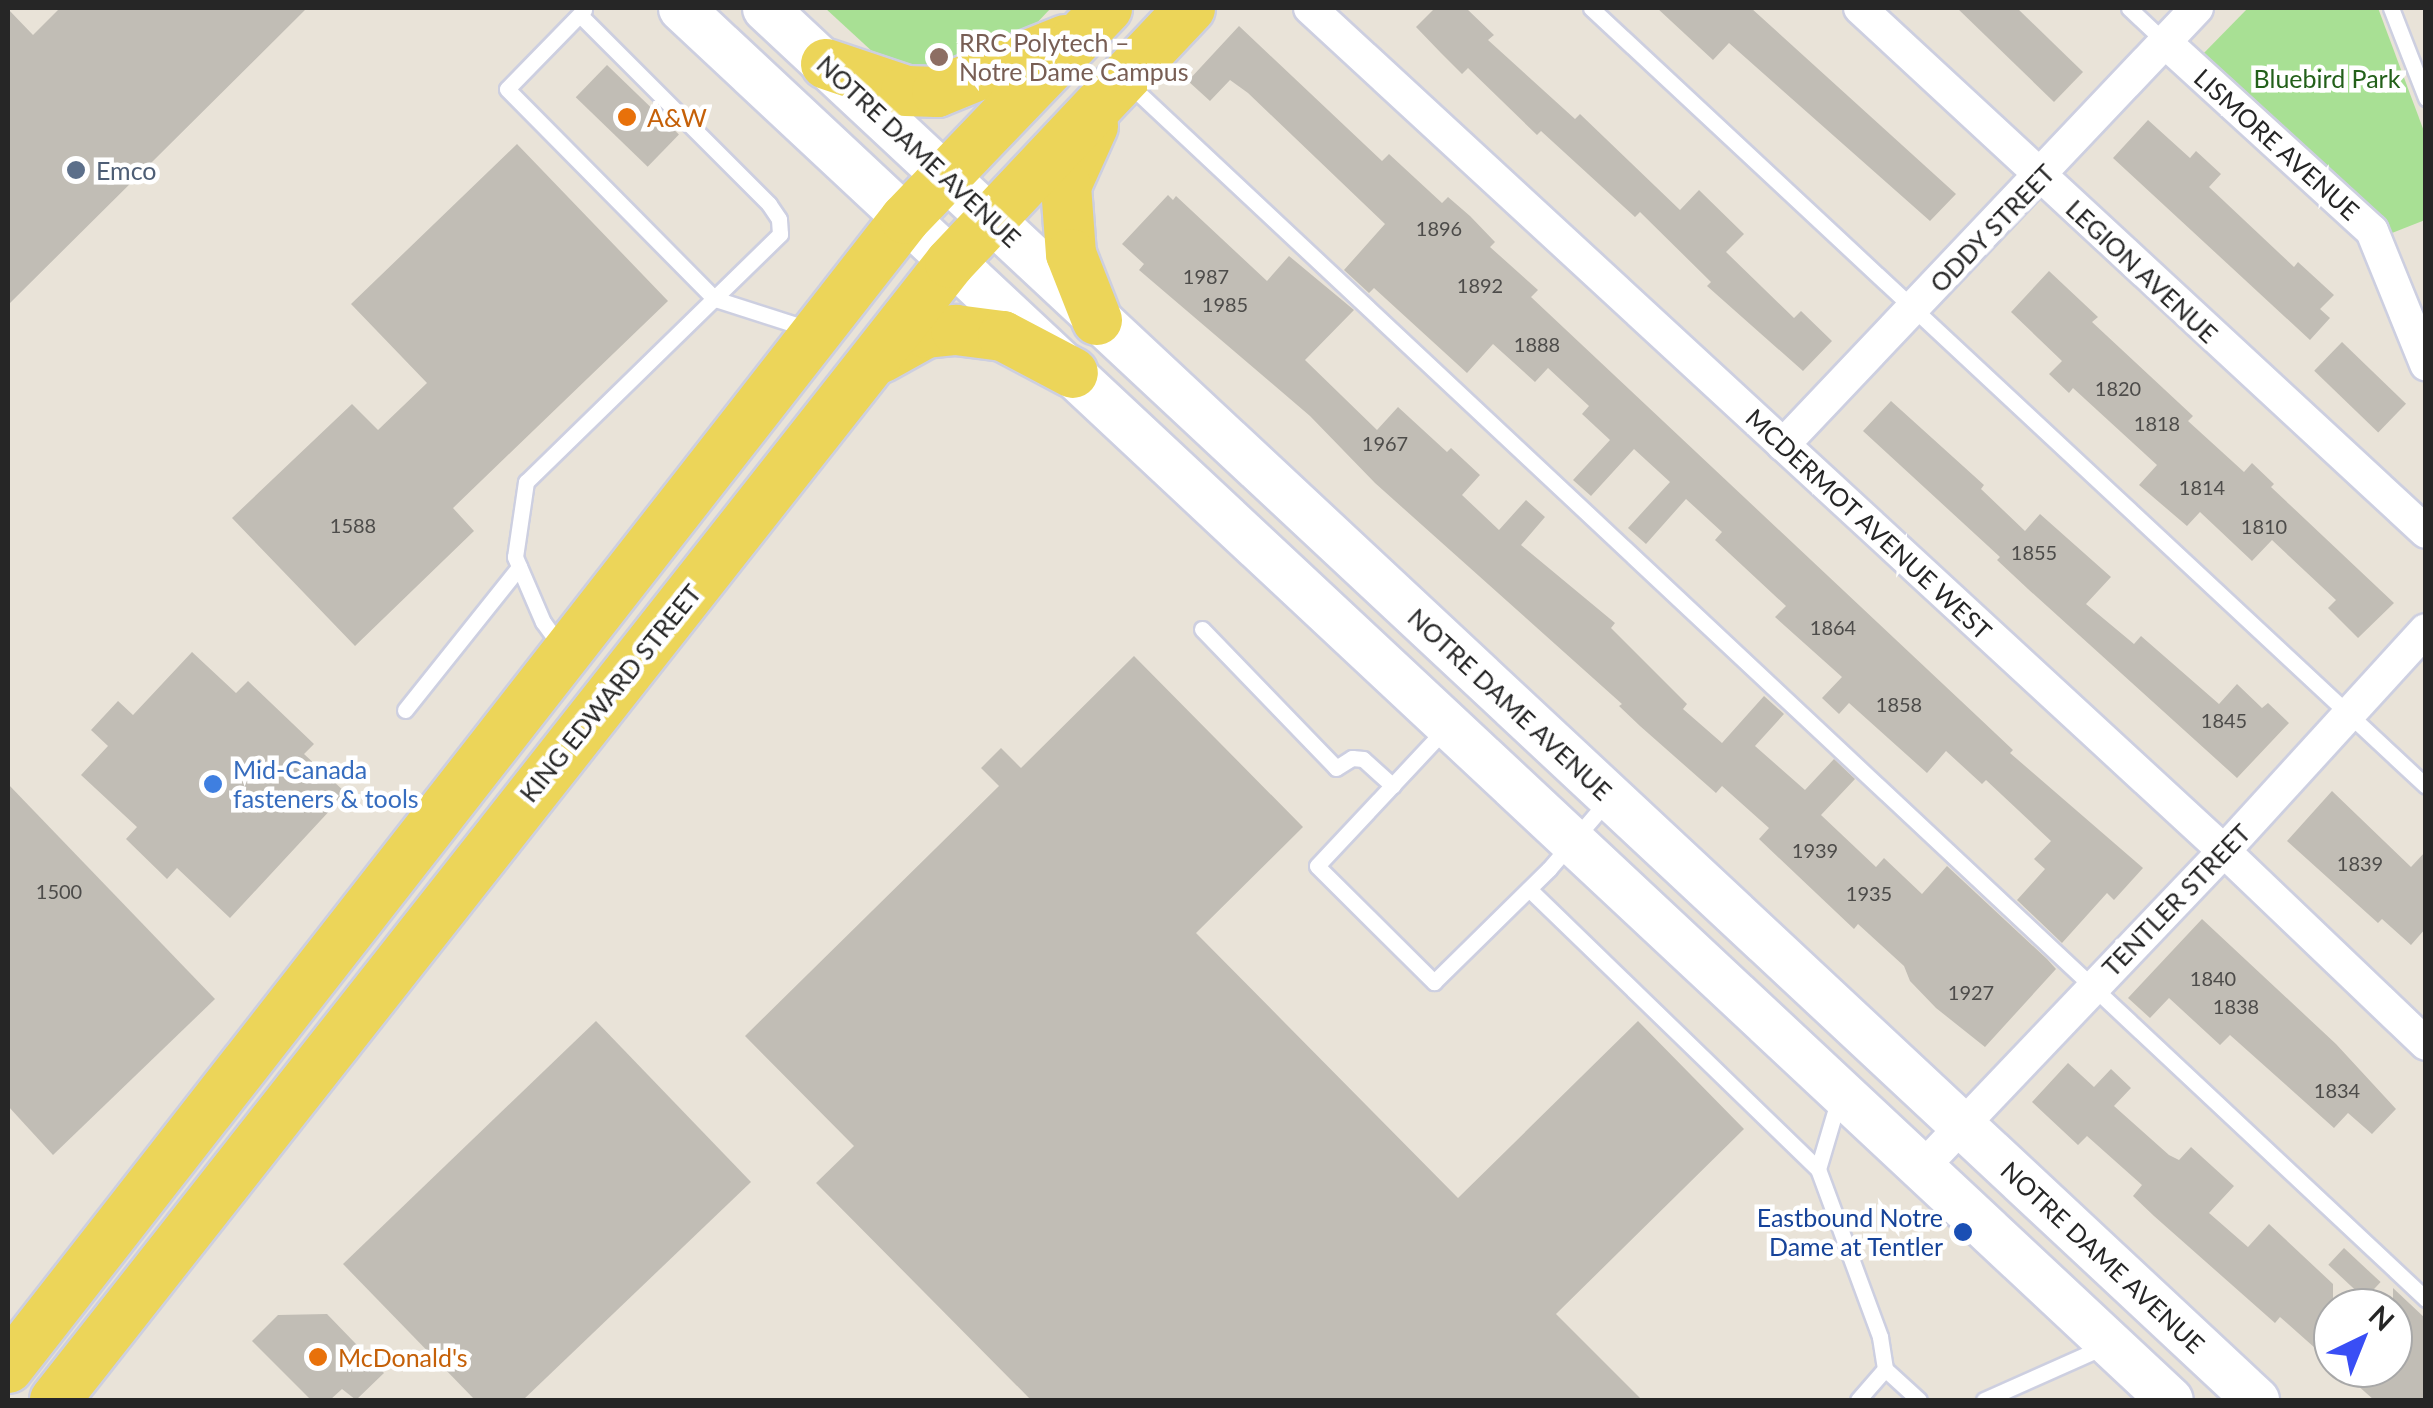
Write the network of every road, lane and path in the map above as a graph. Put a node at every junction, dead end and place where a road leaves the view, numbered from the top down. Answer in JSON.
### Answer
{"nodes":[{"id":1,"x":681,"y":8,"type":"edge"},
{"id":2,"x":766,"y":8,"type":"edge"},
{"id":3,"x":1190,"y":8,"type":"edge"},
{"id":4,"x":1310,"y":8,"type":"edge"},
{"id":5,"x":1592,"y":8,"type":"edge"},
{"id":6,"x":1860,"y":8,"type":"edge"},
{"id":7,"x":2128,"y":8,"type":"edge"},
{"id":8,"x":2198,"y":8,"type":"edge"},
{"id":9,"x":2391,"y":8,"type":"edge"},
{"id":10,"x":584,"y":11,"type":"edge"},
{"id":11,"x":1096,"y":20,"type":"edge"},
{"id":12,"x":2165,"y":42,"type":"junction"},
{"id":13,"x":826,"y":64,"type":"junction"},
{"id":14,"x":1117,"y":86,"type":"junction"},
{"id":15,"x":2426,"y":98,"type":"edge"},
{"id":16,"x":945,"y":174,"type":"junction"},
{"id":17,"x":2041,"y":177,"type":"junction"},
{"id":18,"x":990,"y":218,"type":"junction"},
{"id":19,"x":905,"y":219,"type":"junction"},
{"id":20,"x":950,"y":263,"type":"junction"},
{"id":21,"x":715,"y":299,"type":"junction"},
{"id":22,"x":1913,"y":310,"type":"junction"},
{"id":23,"x":1097,"y":320,"type":"junction"},
{"id":24,"x":817,"y":331,"type":"junction"},
{"id":25,"x":872,"y":362,"type":"junction"},
{"id":26,"x":2426,"y":364,"type":"edge"},
{"id":27,"x":1073,"y":373,"type":"junction"},
{"id":28,"x":1784,"y":445,"type":"junction"},
{"id":29,"x":2426,"y":532,"type":"edge"},
{"id":30,"x":519,"y":567,"type":"junction"},
{"id":31,"x":1202,"y":629,"type":"dead end"},
{"id":32,"x":2426,"y":630,"type":"edge"},
{"id":33,"x":565,"y":651,"type":"junction"},
{"id":34,"x":404,"y":710,"type":"dead end"},
{"id":35,"x":2347,"y":712,"type":"junction"},
{"id":36,"x":1450,"y":724,"type":"junction"},
{"id":37,"x":1394,"y":786,"type":"junction"},
{"id":38,"x":2426,"y":786,"type":"edge"},
{"id":39,"x":1610,"y":798,"type":"junction"},
{"id":40,"x":1573,"y":840,"type":"junction"},
{"id":41,"x":2224,"y":852,"type":"junction"},
{"id":42,"x":1529,"y":889,"type":"junction"},
{"id":43,"x":2093,"y":987,"type":"junction"},
{"id":44,"x":2426,"y":1044,"type":"edge"},
{"id":45,"x":1840,"y":1091,"type":"junction"},
{"id":46,"x":1962,"y":1124,"type":"junction"},
{"id":47,"x":1922,"y":1168,"type":"junction"},
{"id":48,"x":1818,"y":1169,"type":"junction"},
{"id":49,"x":89,"y":1263,"type":"junction"},
{"id":50,"x":2426,"y":1298,"type":"edge"},
{"id":51,"x":134,"y":1300,"type":"junction"},
{"id":52,"x":2110,"y":1344,"type":"junction"},
{"id":53,"x":8,"y":1368,"type":"edge"},
{"id":54,"x":1885,"y":1369,"type":"junction"},
{"id":55,"x":55,"y":1400,"type":"edge"},
{"id":56,"x":1858,"y":1400,"type":"edge"},
{"id":57,"x":1918,"y":1400,"type":"edge"},
{"id":58,"x":1984,"y":1400,"type":"edge"},
{"id":59,"x":2170,"y":1400,"type":"edge"},
{"id":60,"x":2256,"y":1400,"type":"edge"}],
"edges":[{"from":1,"to":19,"type":"main road"},
{"from":2,"to":13,"type":"main road","name":"NOTRE DAME AVENUE"},
{"from":3,"to":14,"type":"main road","name":"KING EDWARD STREET"},
{"from":4,"to":28,"type":"street","name":"MCDERMOT AVENUE WEST"},
{"from":5,"to":22,"type":"lane"},
{"from":6,"to":17,"type":"street","name":"LEGION AVENUE"},
{"from":7,"to":12,"type":"lane"},
{"from":8,"to":12,"type":"street","name":"ODDY STREET"},
{"from":9,"to":15,"type":"lane"},
{"from":10,"to":21,"type":"lane"},
{"from":10,"to":21,"type":"lane"},
{"from":11,"to":13,"type":"main road"},
{"from":11,"to":16,"type":"main road"},
{"from":12,"to":17,"type":"street","name":"ODDY STREET"},
{"from":12,"to":26,"type":"street","name":"LISMORE AVENUE"},
{"from":13,"to":16,"type":"main road","name":"NOTRE DAME AVENUE"},
{"from":14,"to":18,"type":"main road","name":"KING EDWARD STREET"},
{"from":14,"to":23,"type":"main road"},
{"from":14,"to":43,"type":"lane"},
{"from":16,"to":18,"type":"main road","name":"NOTRE DAME AVENUE"},
{"from":16,"to":19,"type":"main road"},
{"from":17,"to":22,"type":"street","name":"ODDY STREET"},
{"from":17,"to":29,"type":"street","name":"LEGION AVENUE"},
{"from":18,"to":20,"type":"main road","name":"KING EDWARD STREET"},
{"from":18,"to":23,"type":"main road","name":"NOTRE DAME AVENUE"},
{"from":19,"to":20,"type":"main road"},
{"from":19,"to":24,"type":"main road"},
{"from":20,"to":25,"type":"main road","name":"KING EDWARD STREET"},
{"from":20,"to":27,"type":"main road"},
{"from":21,"to":24,"type":"lane"},
{"from":21,"to":30,"type":"lane"},
{"from":22,"to":28,"type":"street","name":"ODDY STREET"},
{"from":22,"to":35,"type":"lane"},
{"from":23,"to":39,"type":"main road","name":"NOTRE DAME AVENUE"},
{"from":24,"to":33,"type":"main road"},
{"from":25,"to":27,"type":"main road"},
{"from":25,"to":51,"type":"main road","name":"KING EDWARD STREET"},
{"from":27,"to":36,"type":"main road"},
{"from":28,"to":41,"type":"street","name":"MCDERMOT AVENUE WEST"},
{"from":30,"to":33,"type":"lane"},
{"from":30,"to":34,"type":"lane"},
{"from":31,"to":37,"type":"lane"},
{"from":32,"to":35,"type":"street","name":"TENTLER STREET"},
{"from":33,"to":49,"type":"main road"},
{"from":35,"to":38,"type":"lane"},
{"from":35,"to":41,"type":"street","name":"TENTLER STREET"},
{"from":36,"to":37,"type":"lane"},
{"from":36,"to":40,"type":"main road"},
{"from":37,"to":42,"type":"lane"},
{"from":39,"to":40,"type":"lane"},
{"from":39,"to":46,"type":"main road","name":"NOTRE DAME AVENUE"},
{"from":40,"to":42,"type":"lane"},
{"from":40,"to":45,"type":"main road"},
{"from":41,"to":43,"type":"street","name":"TENTLER STREET"},
{"from":41,"to":44,"type":"street","name":"MCDERMOT AVENUE WEST"},
{"from":42,"to":48,"type":"lane"},
{"from":43,"to":46,"type":"street","name":"TENTLER STREET"},
{"from":43,"to":50,"type":"lane"},
{"from":45,"to":47,"type":"main road"},
{"from":45,"to":48,"type":"lane"},
{"from":46,"to":47,"type":"street","name":"TENTLER STREET"},
{"from":46,"to":60,"type":"main road","name":"NOTRE DAME AVENUE"},
{"from":47,"to":52,"type":"main road"},
{"from":48,"to":54,"type":"lane"},
{"from":49,"to":51,"type":"main road"},
{"from":49,"to":53,"type":"main road"},
{"from":51,"to":55,"type":"main road","name":"KING EDWARD STREET"},
{"from":52,"to":58,"type":"lane"},
{"from":52,"to":59,"type":"main road"},
{"from":54,"to":56,"type":"lane"},
{"from":54,"to":57,"type":"lane"}]}
